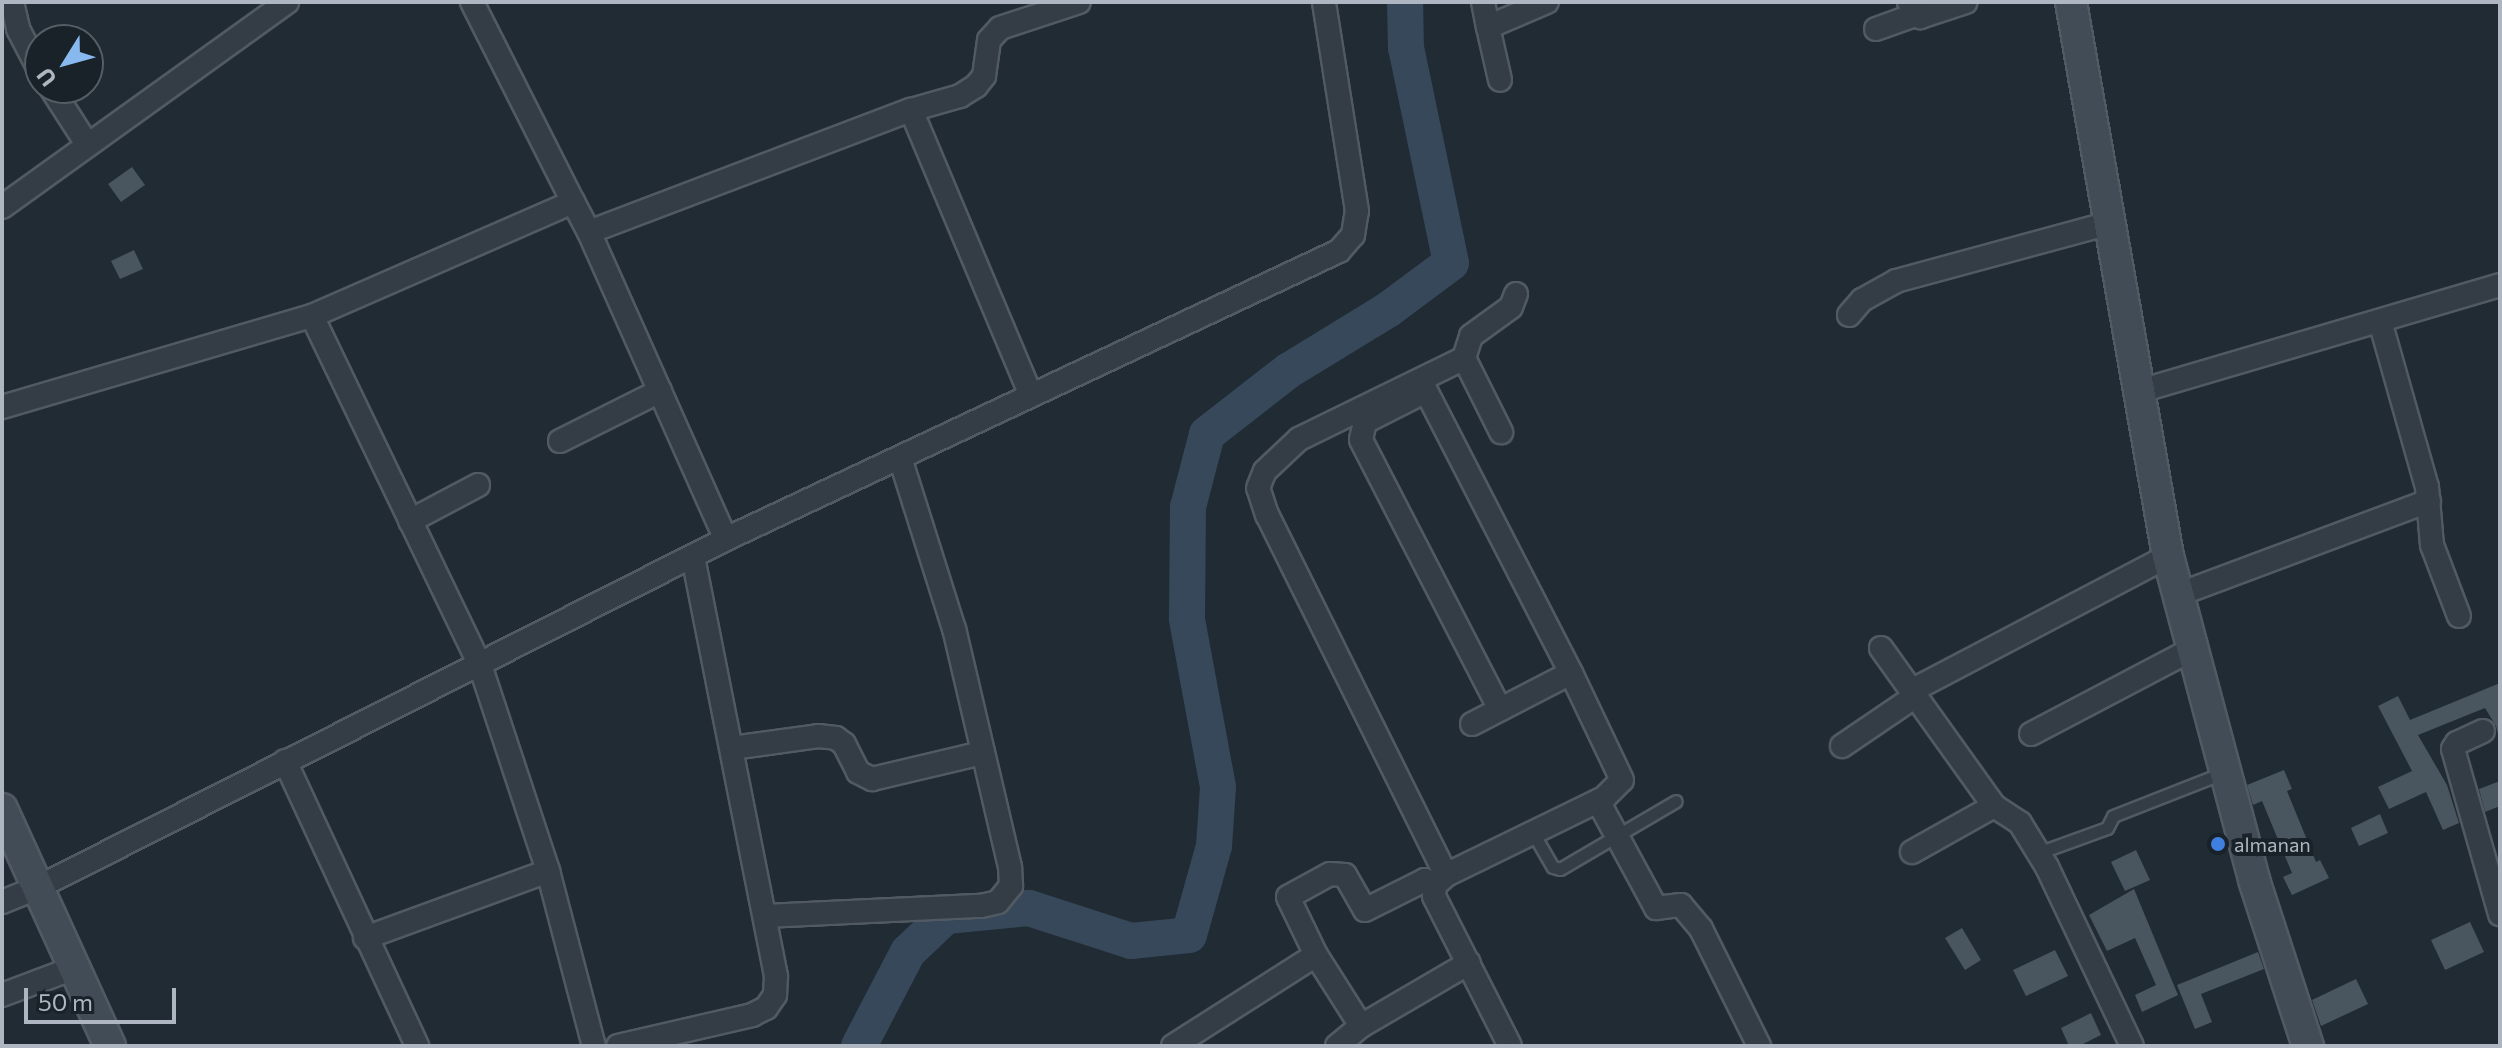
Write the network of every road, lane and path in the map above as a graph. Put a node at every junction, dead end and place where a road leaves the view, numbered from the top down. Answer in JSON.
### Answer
{"nodes":[{"id":1,"x":12,"y":2,"type":"edge"},
{"id":2,"x":287,"y":2,"type":"edge"},
{"id":3,"x":472,"y":2,"type":"edge"},
{"id":4,"x":1079,"y":2,"type":"edge"},
{"id":5,"x":1324,"y":2,"type":"edge"},
{"id":6,"x":1483,"y":2,"type":"edge"},
{"id":7,"x":1547,"y":2,"type":"edge"},
{"id":8,"x":1966,"y":2,"type":"edge"},
{"id":9,"x":2071,"y":2,"type":"edge"},
{"id":10,"x":1912,"y":8,"type":"edge"},
{"id":11,"x":1488,"y":27,"type":"junction"},
{"id":12,"x":1876,"y":29,"type":"dead end"},
{"id":13,"x":24,"y":40,"type":"edge"},
{"id":14,"x":1500,"y":80,"type":"dead end"},
{"id":15,"x":61,"y":104,"type":"edge"},
{"id":16,"x":911,"y":110,"type":"junction"},
{"id":17,"x":87,"y":144,"type":"junction"},
{"id":18,"x":573,"y":202,"type":"junction"},
{"id":19,"x":2,"y":207,"type":"edge"},
{"id":20,"x":2110,"y":223,"type":"junction"},
{"id":21,"x":589,"y":232,"type":"junction"},
{"id":22,"x":2500,"y":285,"type":"edge"},
{"id":23,"x":1516,"y":294,"type":"dead end"},
{"id":24,"x":1849,"y":315,"type":"dead end"},
{"id":25,"x":312,"y":316,"type":"junction"},
{"id":26,"x":2380,"y":321,"type":"junction"},
{"id":27,"x":1464,"y":358,"type":"junction"},
{"id":28,"x":1423,"y":385,"type":"junction"},
{"id":29,"x":660,"y":391,"type":"junction"},
{"id":30,"x":2140,"y":391,"type":"junction"},
{"id":31,"x":1031,"y":395,"type":"junction"},
{"id":32,"x":2,"y":407,"type":"edge"},
{"id":33,"x":1501,"y":432,"type":"dead end"},
{"id":34,"x":560,"y":441,"type":"dead end"},
{"id":35,"x":900,"y":458,"type":"junction"},
{"id":36,"x":478,"y":485,"type":"dead end"},
{"id":37,"x":2429,"y":501,"type":"junction"},
{"id":38,"x":410,"y":521,"type":"junction"},
{"id":39,"x":726,"y":539,"type":"junction"},
{"id":40,"x":2168,"y":556,"type":"junction"},
{"id":41,"x":693,"y":558,"type":"junction"},
{"id":42,"x":2177,"y":595,"type":"junction"},
{"id":43,"x":2459,"y":616,"type":"dead end"},
{"id":44,"x":1881,"y":648,"type":"dead end"},
{"id":45,"x":2191,"y":650,"type":"junction"},
{"id":46,"x":480,"y":665,"type":"junction"},
{"id":47,"x":1571,"y":673,"type":"junction"},
{"id":48,"x":1915,"y":692,"type":"junction"},
{"id":49,"x":1500,"y":709,"type":"junction"},
{"id":50,"x":1472,"y":724,"type":"dead end"},
{"id":51,"x":2483,"y":731,"type":"dead end"},
{"id":52,"x":2031,"y":734,"type":"dead end"},
{"id":53,"x":1842,"y":746,"type":"dead end"},
{"id":54,"x":732,"y":748,"type":"junction"},
{"id":55,"x":982,"y":753,"type":"junction"},
{"id":56,"x":285,"y":761,"type":"junction"},
{"id":57,"x":2224,"y":773,"type":"junction"},
{"id":58,"x":1598,"y":801,"type":"junction"},
{"id":59,"x":1676,"y":801,"type":"dead end"},
{"id":60,"x":1994,"y":806,"type":"junction"},
{"id":61,"x":2,"y":809,"type":"edge"},
{"id":62,"x":1533,"y":833,"type":"junction"},
{"id":63,"x":1618,"y":837,"type":"junction"},
{"id":64,"x":1912,"y":852,"type":"dead end"},
{"id":65,"x":2038,"y":853,"type":"junction"},
{"id":66,"x":548,"y":871,"type":"junction"},
{"id":67,"x":1440,"y":880,"type":"junction"},
{"id":68,"x":39,"y":887,"type":"junction"},
{"id":69,"x":2,"y":902,"type":"edge"},
{"id":70,"x":2500,"y":914,"type":"edge"},
{"id":71,"x":765,"y":916,"type":"junction"},
{"id":72,"x":365,"y":938,"type":"junction"},
{"id":73,"x":1316,"y":955,"type":"junction"},
{"id":74,"x":1469,"y":963,"type":"junction"},
{"id":75,"x":74,"y":968,"type":"junction"},
{"id":76,"x":2,"y":995,"type":"edge"},
{"id":77,"x":1361,"y":1026,"type":"junction"},
{"id":78,"x":110,"y":1046,"type":"edge"},
{"id":79,"x":417,"y":1046,"type":"edge"},
{"id":80,"x":594,"y":1046,"type":"edge"},
{"id":81,"x":618,"y":1046,"type":"edge"},
{"id":82,"x":1173,"y":1046,"type":"edge"},
{"id":83,"x":1337,"y":1046,"type":"edge"},
{"id":84,"x":1510,"y":1046,"type":"edge"},
{"id":85,"x":1759,"y":1046,"type":"edge"},
{"id":86,"x":2132,"y":1046,"type":"edge"},
{"id":87,"x":2308,"y":1046,"type":"edge"}],
"edges":[{"from":1,"to":13,"type":"street"},
{"from":2,"to":17,"type":"street"},
{"from":3,"to":18,"type":"street"},
{"from":4,"to":16,"type":"street"},
{"from":5,"to":31,"type":"street"},
{"from":6,"to":11,"type":"street"},
{"from":7,"to":11,"type":"street"},
{"from":8,"to":10,"type":"street"},
{"from":9,"to":20,"type":"street"},
{"from":10,"to":12,"type":"street"},
{"from":11,"to":14,"type":"street"},
{"from":15,"to":17,"type":"street"},
{"from":16,"to":21,"type":"street"},
{"from":16,"to":31,"type":"street"},
{"from":17,"to":19,"type":"street"},
{"from":18,"to":21,"type":"street"},
{"from":18,"to":25,"type":"street"},
{"from":20,"to":24,"type":"street"},
{"from":20,"to":30,"type":"street"},
{"from":21,"to":29,"type":"street"},
{"from":22,"to":26,"type":"street"},
{"from":23,"to":27,"type":"street"},
{"from":25,"to":32,"type":"street"},
{"from":25,"to":38,"type":"street"},
{"from":26,"to":30,"type":"street"},
{"from":26,"to":37,"type":"street"},
{"from":27,"to":28,"type":"street"},
{"from":27,"to":33,"type":"street"},
{"from":28,"to":47,"type":"street"},
{"from":28,"to":49,"type":"street"},
{"from":28,"to":67,"type":"street"},
{"from":29,"to":34,"type":"street"},
{"from":29,"to":39,"type":"street"},
{"from":30,"to":40,"type":"street"},
{"from":31,"to":35,"type":"street"},
{"from":35,"to":39,"type":"street"},
{"from":35,"to":55,"type":"street"},
{"from":36,"to":38,"type":"street"},
{"from":37,"to":42,"type":"street"},
{"from":37,"to":43,"type":"street"},
{"from":38,"to":46,"type":"street"},
{"from":39,"to":41,"type":"street"},
{"from":40,"to":42,"type":"street"},
{"from":40,"to":48,"type":"street"},
{"from":41,"to":46,"type":"street"},
{"from":41,"to":54,"type":"street"},
{"from":42,"to":45,"type":"street"},
{"from":44,"to":48,"type":"street"},
{"from":45,"to":52,"type":"street"},
{"from":45,"to":57,"type":"street"},
{"from":46,"to":56,"type":"street"},
{"from":46,"to":66,"type":"street"},
{"from":47,"to":49,"type":"street"},
{"from":47,"to":58,"type":"street"},
{"from":48,"to":53,"type":"street"},
{"from":48,"to":60,"type":"street"},
{"from":49,"to":50,"type":"street"},
{"from":51,"to":70,"type":"street"},
{"from":54,"to":55,"type":"street"},
{"from":54,"to":71,"type":"street"},
{"from":55,"to":71,"type":"street"},
{"from":56,"to":68,"type":"street"},
{"from":56,"to":72,"type":"street"},
{"from":57,"to":65,"type":"lane"},
{"from":57,"to":87,"type":"street"},
{"from":58,"to":62,"type":"street"},
{"from":58,"to":63,"type":"street"},
{"from":59,"to":63,"type":"lane"},
{"from":60,"to":64,"type":"street"},
{"from":60,"to":65,"type":"street"},
{"from":61,"to":68,"type":"street"},
{"from":62,"to":63,"type":"lane"},
{"from":62,"to":67,"type":"street"},
{"from":63,"to":85,"type":"street"},
{"from":65,"to":86,"type":"street"},
{"from":66,"to":72,"type":"street"},
{"from":66,"to":80,"type":"street"},
{"from":67,"to":73,"type":"street"},
{"from":67,"to":74,"type":"street"},
{"from":68,"to":69,"type":"street"},
{"from":68,"to":75,"type":"street"},
{"from":71,"to":81,"type":"street"},
{"from":72,"to":79,"type":"street"},
{"from":73,"to":77,"type":"street"},
{"from":73,"to":82,"type":"street"},
{"from":74,"to":77,"type":"street"},
{"from":74,"to":84,"type":"street"},
{"from":75,"to":76,"type":"street"},
{"from":75,"to":78,"type":"street"},
{"from":77,"to":83,"type":"street"}]}
